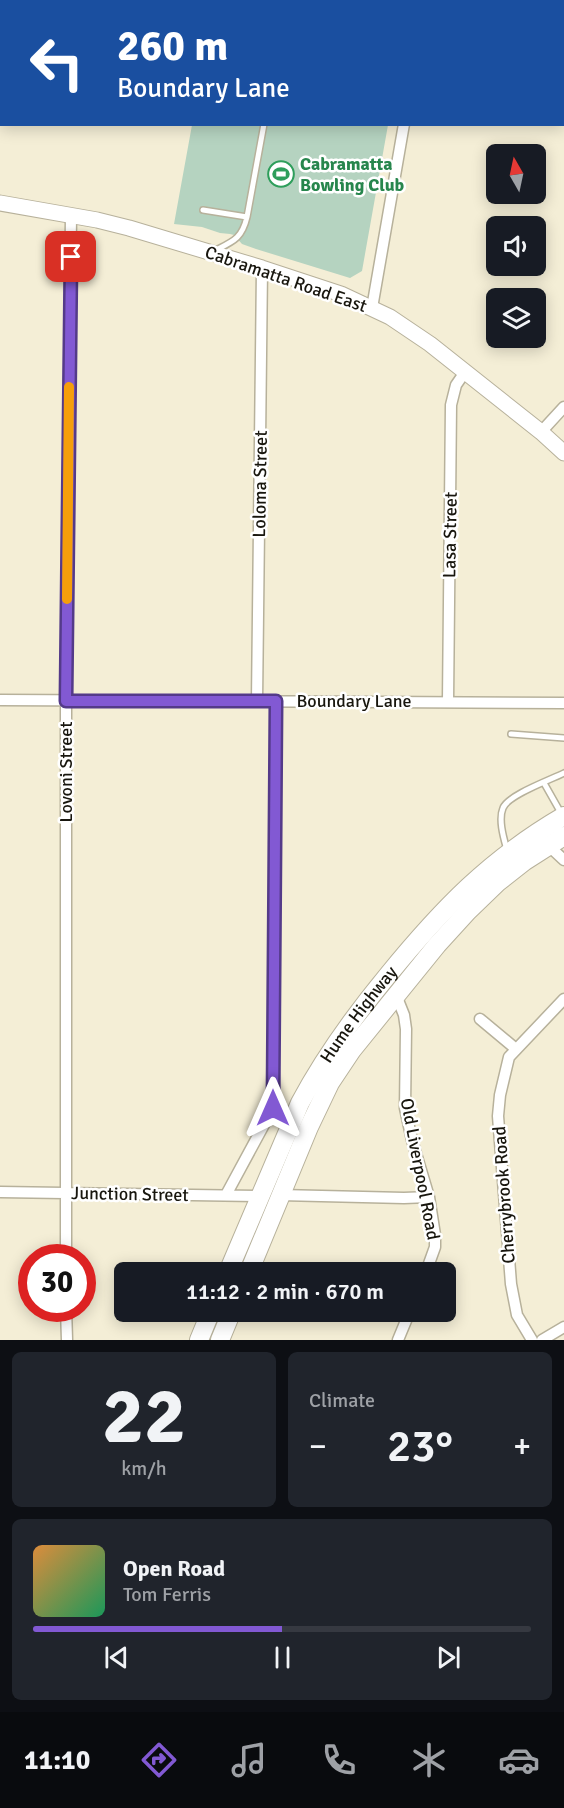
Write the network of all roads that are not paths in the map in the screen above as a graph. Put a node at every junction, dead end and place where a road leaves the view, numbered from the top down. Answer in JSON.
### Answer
{"nodes":[{"id":1,"x":264,"y":126,"type":"edge"},
{"id":2,"x":404,"y":126,"type":"edge"},
{"id":3,"x":0,"y":202,"type":"edge"},
{"id":4,"x":203,"y":210,"type":"dead end"},
{"id":5,"x":71,"y":215,"type":"junction"},
{"id":6,"x":247,"y":217,"type":"junction"},
{"id":7,"x":212,"y":252,"type":"junction"},
{"id":8,"x":262,"y":268,"type":"junction"},
{"id":9,"x":372,"y":308,"type":"junction"},
{"id":10,"x":465,"y":372,"type":"junction"},
{"id":11,"x":564,"y":407,"type":"edge"},
{"id":12,"x":541,"y":432,"type":"junction"},
{"id":13,"x":564,"y":453,"type":"edge"},
{"id":14,"x":0,"y":700,"type":"edge"},
{"id":15,"x":66,"y":701,"type":"junction"},
{"id":16,"x":257,"y":701,"type":"junction"},
{"id":17,"x":276,"y":701,"type":"junction"},
{"id":18,"x":448,"y":702,"type":"junction"},
{"id":19,"x":564,"y":703,"type":"edge"},
{"id":20,"x":511,"y":734,"type":"dead end"},
{"id":21,"x":564,"y":738,"type":"edge"},
{"id":22,"x":564,"y":773,"type":"edge"},
{"id":23,"x":544,"y":783,"type":"junction"},
{"id":24,"x":563,"y":816,"type":"edge"},
{"id":25,"x":556,"y":841,"type":"edge"},
{"id":26,"x":507,"y":852,"type":"junction"},
{"id":27,"x":564,"y":860,"type":"edge"},
{"id":28,"x":396,"y":995,"type":"junction"},
{"id":29,"x":564,"y":999,"type":"edge"},
{"id":30,"x":480,"y":1019,"type":"dead end"},
{"id":31,"x":516,"y":1049,"type":"junction"},
{"id":32,"x":0,"y":1192,"type":"edge"},
{"id":33,"x":65,"y":1193,"type":"junction"},
{"id":34,"x":226,"y":1196,"type":"junction"},
{"id":35,"x":260,"y":1196,"type":"junction"},
{"id":36,"x":280,"y":1196,"type":"junction"},
{"id":37,"x":429,"y":1197,"type":"junction"},
{"id":38,"x":66,"y":1244,"type":"edge"},
{"id":39,"x":232,"y":1262,"type":"edge"},
{"id":40,"x":253,"y":1262,"type":"edge"},
{"id":41,"x":430,"y":1262,"type":"edge"},
{"id":42,"x":66,"y":1322,"type":"edge"},
{"id":43,"x":206,"y":1322,"type":"edge"},
{"id":44,"x":227,"y":1322,"type":"edge"},
{"id":45,"x":405,"y":1322,"type":"edge"},
{"id":46,"x":564,"y":1327,"type":"edge"},
{"id":47,"x":67,"y":1340,"type":"edge"},
{"id":48,"x":199,"y":1340,"type":"edge"},
{"id":49,"x":220,"y":1340,"type":"edge"},
{"id":50,"x":398,"y":1340,"type":"edge"},
{"id":51,"x":532,"y":1340,"type":"edge"},
{"id":52,"x":542,"y":1340,"type":"edge"}],
"edges":[{"from":1,"to":6,"type":"lane"},
{"from":2,"to":9,"type":"street"},
{"from":3,"to":5,"type":"main road","name":"Cabramatta Road East"},
{"from":4,"to":6,"type":"lane"},
{"from":5,"to":7,"type":"main road","name":"Cabramatta Road East"},
{"from":5,"to":15,"type":"street","name":"Lovoni Street"},
{"from":6,"to":7,"type":"lane"},
{"from":7,"to":8,"type":"main road","name":"Cabramatta Road East"},
{"from":8,"to":9,"type":"main road","name":"Cabramatta Road East"},
{"from":8,"to":16,"type":"street","name":"Loloma Street"},
{"from":9,"to":10,"type":"main road","name":"Cabramatta Road East"},
{"from":10,"to":12,"type":"main road","name":"Cabramatta Road East"},
{"from":10,"to":18,"type":"street","name":"Lasa Street"},
{"from":11,"to":12,"type":"street"},
{"from":12,"to":13,"type":"main road","name":"Cabramatta Road East"},
{"from":14,"to":15,"type":"street","name":"Boundary Lane"},
{"from":15,"to":16,"type":"street","name":"Boundary Lane"},
{"from":15,"to":33,"type":"street","name":"Lovoni Street"},
{"from":16,"to":17,"type":"street","name":"Boundary Lane"},
{"from":17,"to":18,"type":"street","name":"Boundary Lane"},
{"from":17,"to":34,"type":"street"},
{"from":18,"to":19,"type":"street","name":"Boundary Lane"},
{"from":20,"to":21,"type":"lane"},
{"from":22,"to":23,"type":"lane"},
{"from":23,"to":24,"type":"lane"},
{"from":23,"to":26,"type":"lane"},
{"from":24,"to":26,"type":"highway","name":"Hume Highway"},
{"from":25,"to":27,"type":"street"},
{"from":25,"to":28,"type":"highway","name":"Hume Highway"},
{"from":26,"to":35,"type":"highway","name":"Hume Highway"},
{"from":28,"to":36,"type":"highway","name":"Hume Highway"},
{"from":28,"to":37,"type":"street","name":"Old Liverpool Road"},
{"from":29,"to":31,"type":"street","name":"Cherrybrook Road"},
{"from":30,"to":31,"type":"street"},
{"from":31,"to":51,"type":"street","name":"Cherrybrook Road"},
{"from":32,"to":33,"type":"street","name":"Junction Street"},
{"from":33,"to":34,"type":"street","name":"Junction Street"},
{"from":33,"to":38,"type":"street","name":"Lovoni Street"},
{"from":34,"to":35,"type":"street","name":"Junction Street"},
{"from":35,"to":39,"type":"highway","name":"Hume Highway"},
{"from":36,"to":37,"type":"street"},
{"from":36,"to":40,"type":"highway","name":"Hume Highway"},
{"from":37,"to":41,"type":"street","name":"Old Liverpool Road"},
{"from":42,"to":47,"type":"street"},
{"from":43,"to":48,"type":"highway"},
{"from":44,"to":49,"type":"highway"},
{"from":45,"to":50,"type":"street"},
{"from":46,"to":52,"type":"street"}]}
